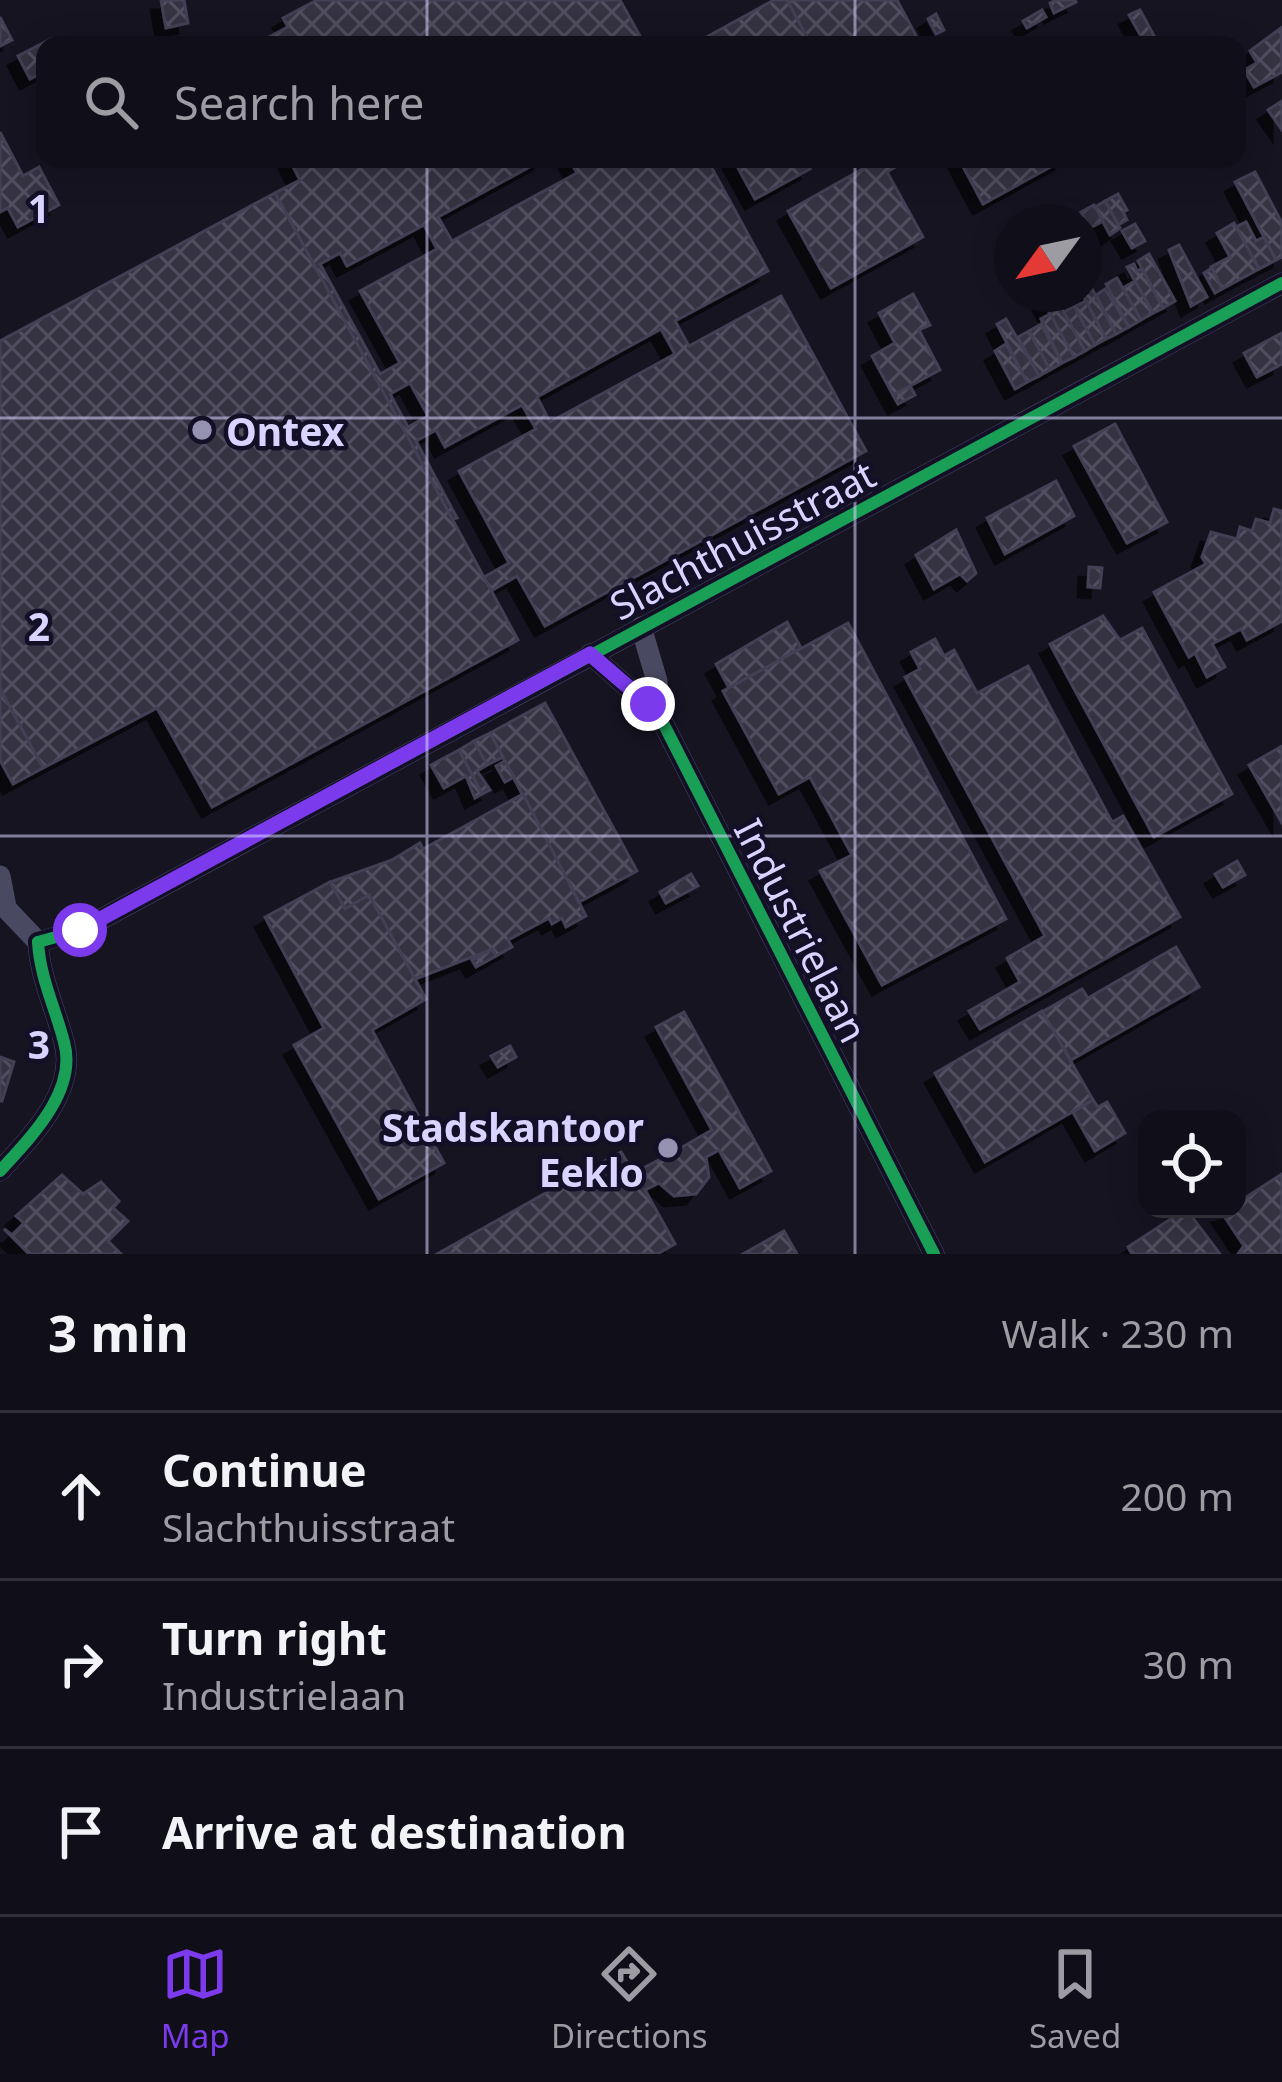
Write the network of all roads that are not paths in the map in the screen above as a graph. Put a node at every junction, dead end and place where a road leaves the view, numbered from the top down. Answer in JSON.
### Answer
{"nodes":[{"id":1,"x":1282,"y":283,"type":"edge"},
{"id":2,"x":641,"y":627,"type":"junction"},
{"id":3,"x":590,"y":654,"type":"junction"},
{"id":4,"x":659,"y":716,"type":"junction"},
{"id":5,"x":0,"y":876,"type":"edge"},
{"id":6,"x":3,"y":904,"type":"edge"},
{"id":7,"x":38,"y":942,"type":"junction"},
{"id":8,"x":0,"y":1171,"type":"edge"},
{"id":9,"x":934,"y":1254,"type":"edge"}],
"edges":[{"from":1,"to":2,"type":"street","name":"Slachthuisstraat"},
{"from":2,"to":3,"type":"street","name":"Slachthuisstraat"},
{"from":2,"to":4,"type":"street","name":"Industrielaan"},
{"from":3,"to":4,"type":"street","name":"Industrielaan"},
{"from":3,"to":7,"type":"street","name":"Slachthuisstraat"},
{"from":4,"to":9,"type":"street","name":"Industrielaan"},
{"from":5,"to":6,"type":"street"},
{"from":6,"to":7,"type":"street"},
{"from":7,"to":8,"type":"street"}]}
